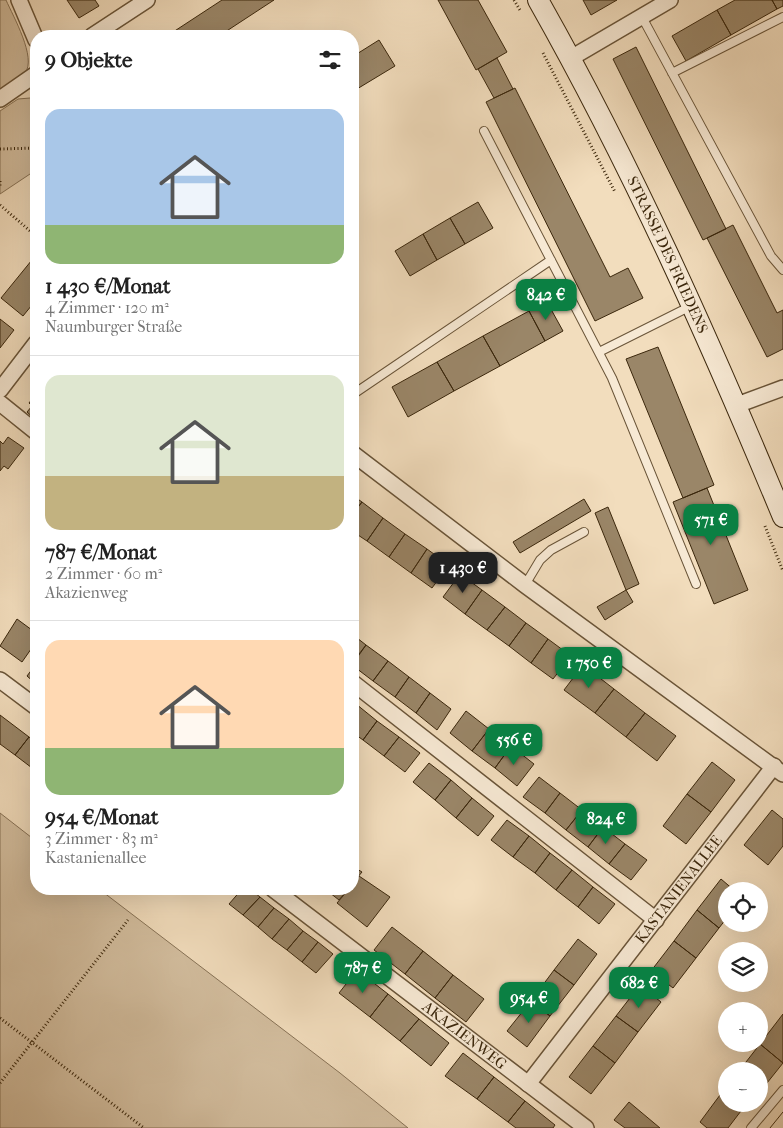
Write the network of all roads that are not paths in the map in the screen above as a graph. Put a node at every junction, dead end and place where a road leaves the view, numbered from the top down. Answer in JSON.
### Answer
{"nodes":[{"id":1,"x":19,"y":0,"type":"edge"},
{"id":2,"x":147,"y":0,"type":"edge"},
{"id":3,"x":538,"y":0,"type":"edge"},
{"id":4,"x":670,"y":0,"type":"edge"},
{"id":5,"x":642,"y":17,"type":"junction"},
{"id":6,"x":783,"y":17,"type":"edge"},
{"id":7,"x":32,"y":30,"type":"edge"},
{"id":8,"x":101,"y":30,"type":"edge"},
{"id":9,"x":571,"y":58,"type":"junction"},
{"id":10,"x":672,"y":73,"type":"junction"},
{"id":11,"x":30,"y":78,"type":"edge"},
{"id":12,"x":0,"y":99,"type":"edge"},
{"id":13,"x":484,"y":131,"type":"dead end"},
{"id":14,"x":551,"y":260,"type":"junction"},
{"id":15,"x":783,"y":270,"type":"edge"},
{"id":16,"x":692,"y":306,"type":"junction"},
{"id":17,"x":30,"y":351,"type":"edge"},
{"id":18,"x":599,"y":352,"type":"junction"},
{"id":19,"x":783,"y":388,"type":"edge"},
{"id":20,"x":0,"y":390,"type":"edge"},
{"id":21,"x":359,"y":390,"type":"edge"},
{"id":22,"x":0,"y":404,"type":"edge"},
{"id":23,"x":737,"y":405,"type":"junction"},
{"id":24,"x":30,"y":427,"type":"edge"},
{"id":25,"x":359,"y":458,"type":"edge"},
{"id":26,"x":783,"y":517,"type":"edge"},
{"id":27,"x":584,"y":532,"type":"dead end"},
{"id":28,"x":696,"y":584,"type":"dead end"},
{"id":29,"x":525,"y":585,"type":"junction"},
{"id":30,"x":0,"y":680,"type":"edge"},
{"id":31,"x":359,"y":687,"type":"edge"},
{"id":32,"x":30,"y":702,"type":"edge"},
{"id":33,"x":778,"y":770,"type":"edge"},
{"id":34,"x":281,"y":895,"type":"edge"},
{"id":35,"x":656,"y":920,"type":"junction"},
{"id":36,"x":528,"y":1084,"type":"junction"},
{"id":37,"x":783,"y":1090,"type":"edge"},
{"id":38,"x":586,"y":1128,"type":"edge"},
{"id":39,"x":751,"y":1128,"type":"edge"}],
"edges":[{"from":1,"to":7,"type":"street"},
{"from":2,"to":8,"type":"street"},
{"from":3,"to":9,"type":"street","name":"STRASSE DES FRIEDENS"},
{"from":4,"to":5,"type":"street"},
{"from":5,"to":9,"type":"street"},
{"from":5,"to":10,"type":"lane"},
{"from":6,"to":10,"type":"lane"},
{"from":9,"to":16,"type":"street","name":"STRASSE DES FRIEDENS"},
{"from":10,"to":15,"type":"lane"},
{"from":11,"to":12,"type":"street"},
{"from":13,"to":14,"type":"lane"},
{"from":14,"to":18,"type":"lane"},
{"from":14,"to":21,"type":"lane"},
{"from":16,"to":18,"type":"lane"},
{"from":16,"to":23,"type":"street","name":"STRASSE DES FRIEDENS"},
{"from":17,"to":20,"type":"street"},
{"from":18,"to":28,"type":"lane"},
{"from":19,"to":23,"type":"street"},
{"from":22,"to":24,"type":"street"},
{"from":23,"to":26,"type":"street","name":"STRASSE DES FRIEDENS"},
{"from":25,"to":29,"type":"street"},
{"from":27,"to":29,"type":"lane"},
{"from":29,"to":33,"type":"street"},
{"from":30,"to":32,"type":"street"},
{"from":31,"to":35,"type":"street"},
{"from":33,"to":35,"type":"street","name":"KASTANIENALLEE"},
{"from":34,"to":36,"type":"street","name":"AKAZIENWEG"},
{"from":35,"to":36,"type":"street","name":"KASTANIENALLEE"},
{"from":36,"to":38,"type":"street","name":"AKAZIENWEG"},
{"from":37,"to":39,"type":"lane"}]}
